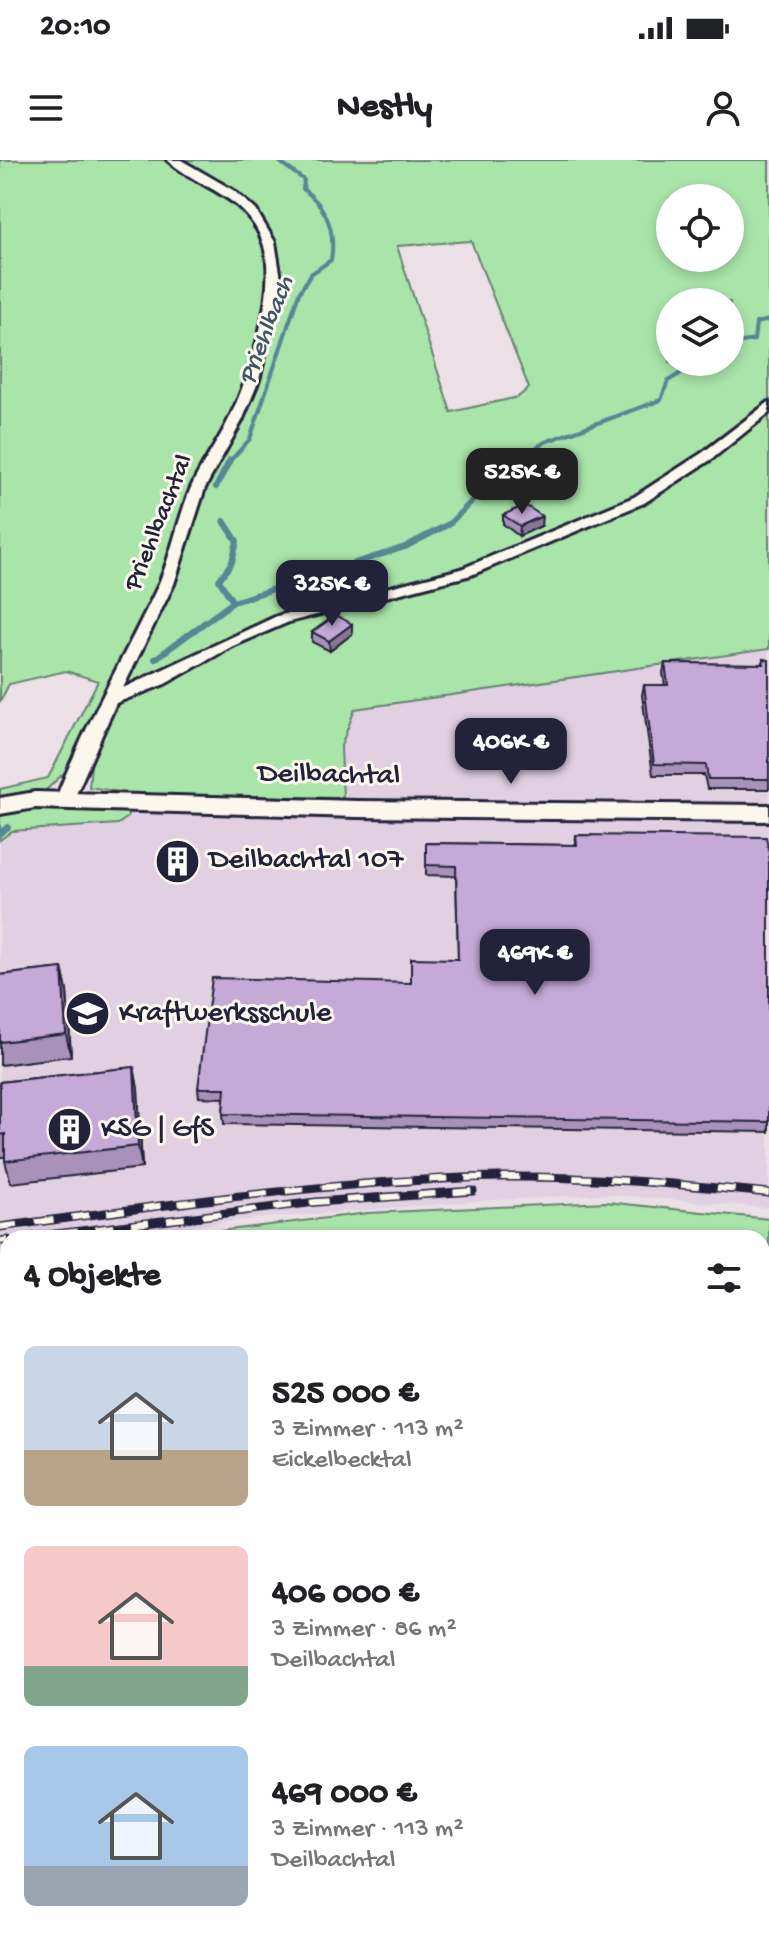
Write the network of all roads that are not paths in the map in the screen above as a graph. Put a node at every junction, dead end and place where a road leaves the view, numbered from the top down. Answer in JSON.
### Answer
{"nodes":[{"id":1,"x":173,"y":160,"type":"edge"},
{"id":2,"x":769,"y":406,"type":"edge"},
{"id":3,"x":111,"y":699,"type":"junction"},
{"id":4,"x":64,"y":801,"type":"junction"},
{"id":5,"x":0,"y":806,"type":"edge"},
{"id":6,"x":769,"y":813,"type":"edge"}],
"edges":[{"from":1,"to":3,"type":"street","name":"Priehlbachtal"},
{"from":2,"to":3,"type":"street"},
{"from":3,"to":4,"type":"street","name":"Priehlbachtal"},
{"from":4,"to":5,"type":"street","name":"Deilbachtal"},
{"from":4,"to":6,"type":"street","name":"Deilbachtal"}]}
